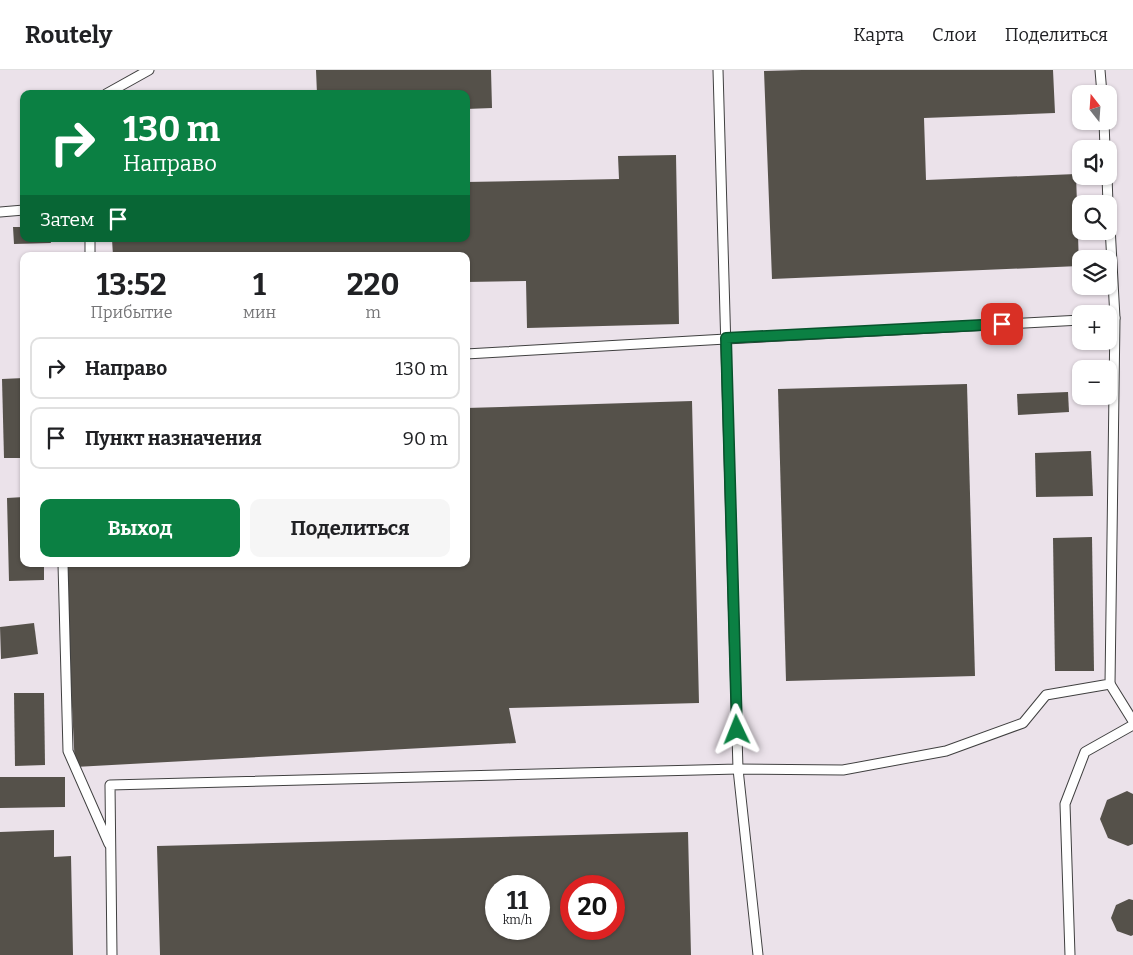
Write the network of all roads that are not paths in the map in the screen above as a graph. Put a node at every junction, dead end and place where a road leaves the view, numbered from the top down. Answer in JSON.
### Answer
{"nodes":[{"id":1,"x":149,"y":70,"type":"edge"},
{"id":2,"x":718,"y":70,"type":"edge"},
{"id":3,"x":1100,"y":70,"type":"edge"},
{"id":4,"x":1101,"y":85,"type":"edge"},
{"id":5,"x":113,"y":90,"type":"edge"},
{"id":6,"x":20,"y":210,"type":"edge"},
{"id":7,"x":0,"y":212,"type":"edge"},
{"id":8,"x":1110,"y":240,"type":"edge"},
{"id":9,"x":1112,"y":305,"type":"edge"},
{"id":10,"x":1072,"y":320,"type":"edge"},
{"id":11,"x":726,"y":338,"type":"junction"},
{"id":12,"x":1112,"y":350,"type":"edge"},
{"id":13,"x":470,"y":354,"type":"edge"},
{"id":14,"x":62,"y":567,"type":"edge"},
{"id":15,"x":1110,"y":684,"type":"junction"},
{"id":16,"x":1133,"y":721,"type":"edge"},
{"id":17,"x":1133,"y":725,"type":"edge"},
{"id":18,"x":738,"y":769,"type":"junction"},
{"id":19,"x":111,"y":849,"type":"junction"},
{"id":20,"x":112,"y":955,"type":"edge"},
{"id":21,"x":758,"y":955,"type":"edge"},
{"id":22,"x":1070,"y":955,"type":"edge"}],
"edges":[{"from":1,"to":5,"type":"lane"},
{"from":2,"to":11,"type":"lane"},
{"from":3,"to":4,"type":"lane"},
{"from":6,"to":7,"type":"lane"},
{"from":8,"to":9,"type":"lane"},
{"from":10,"to":11,"type":"lane"},
{"from":11,"to":13,"type":"lane"},
{"from":11,"to":18,"type":"lane"},
{"from":12,"to":15,"type":"lane"},
{"from":14,"to":19,"type":"lane"},
{"from":15,"to":16,"type":"lane"},
{"from":15,"to":18,"type":"lane"},
{"from":17,"to":22,"type":"lane"},
{"from":18,"to":19,"type":"lane"},
{"from":18,"to":21,"type":"lane"},
{"from":19,"to":20,"type":"lane"}]}
